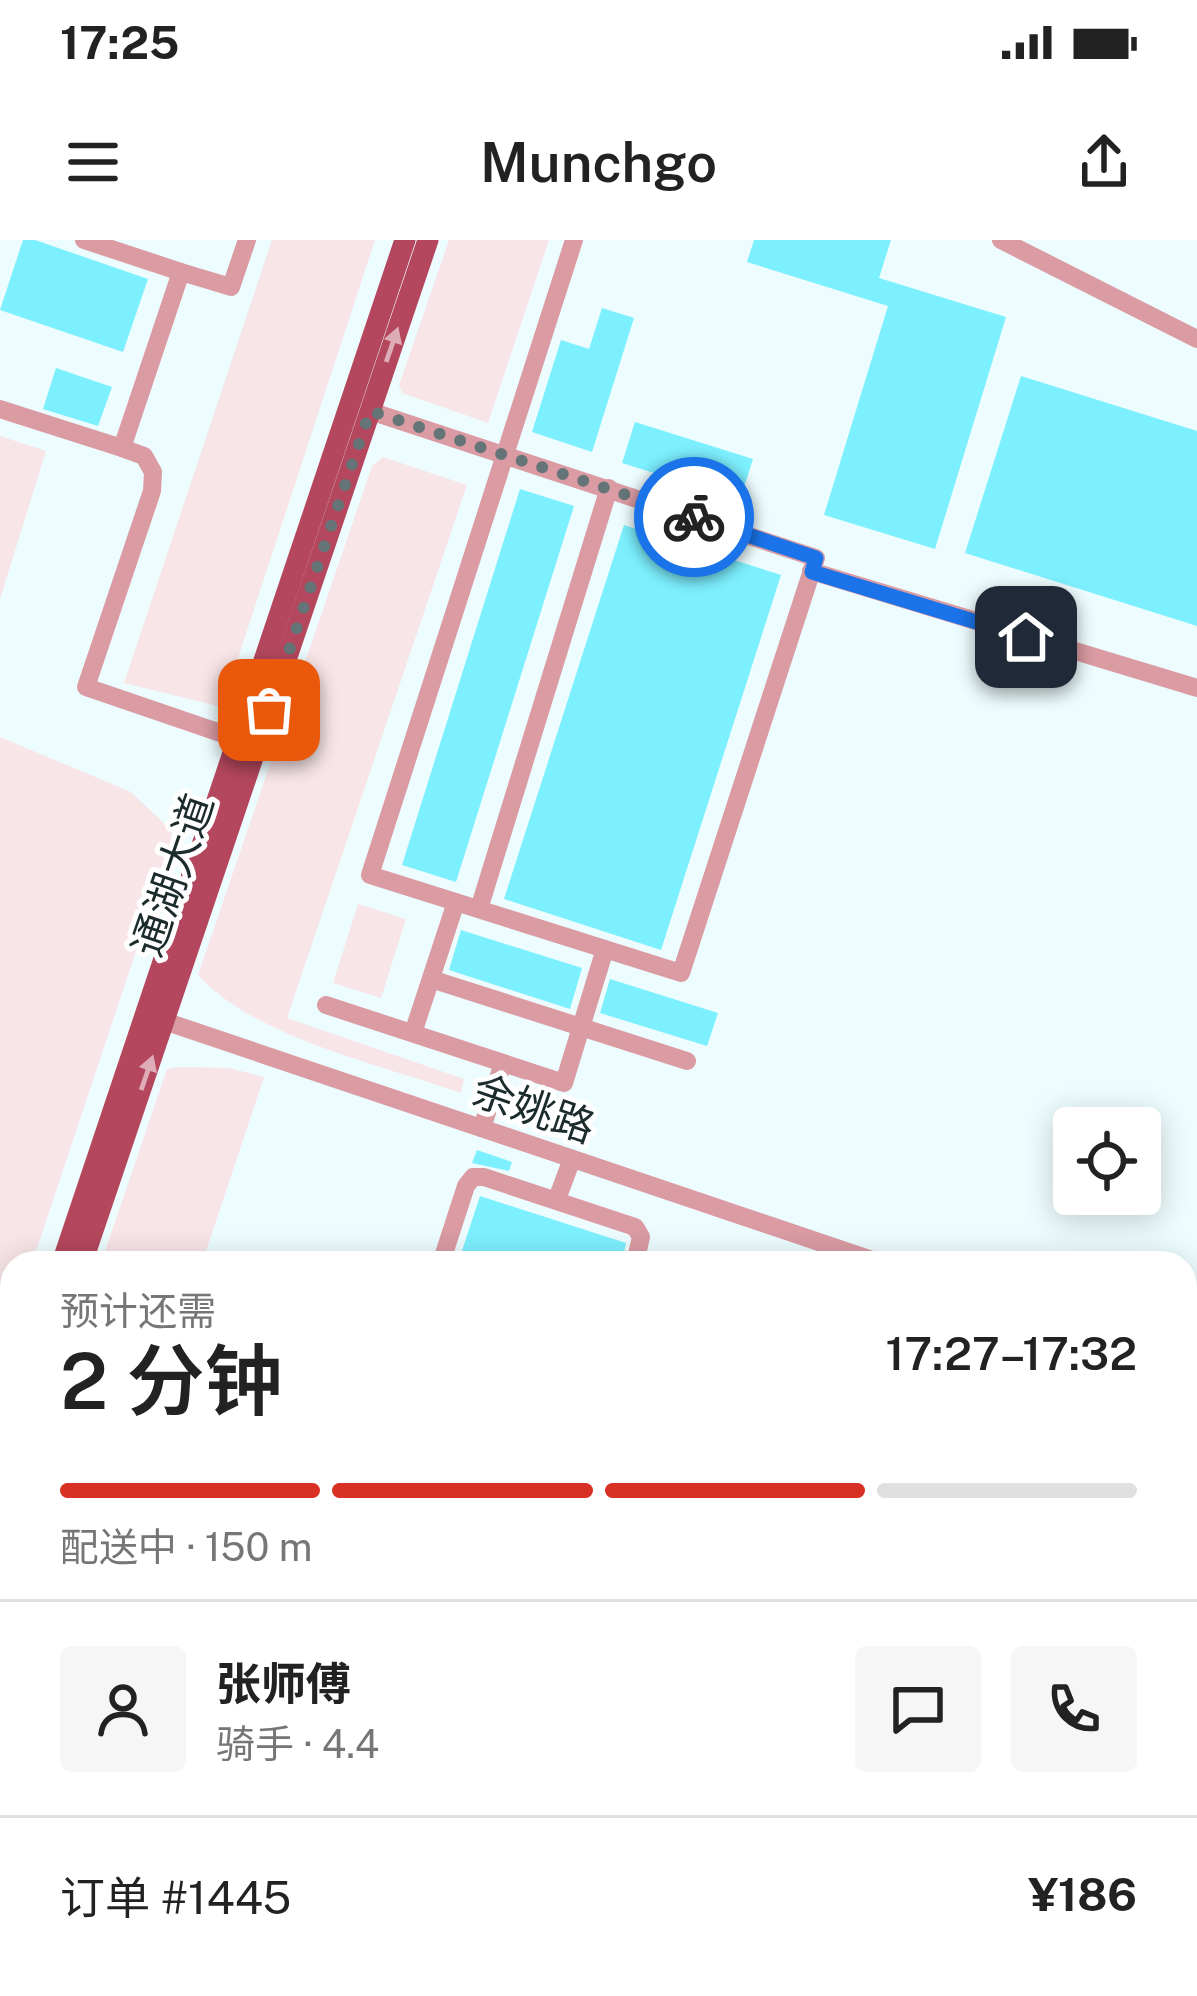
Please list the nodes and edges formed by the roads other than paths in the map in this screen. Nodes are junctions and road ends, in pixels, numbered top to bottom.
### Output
1 (84, 240) edge
2 (247, 240) edge
3 (405, 240) edge
4 (428, 240) edge
5 (574, 240) edge
6 (1001, 240) edge
7 (181, 272) junction
8 (1197, 339) edge
9 (0, 410) edge
10 (370, 411) junction
11 (122, 448) junction
12 (505, 455) junction
13 (608, 488) junction
14 (812, 572) junction
15 (1197, 688) edge
16 (238, 739) junction
17 (456, 902) junction
18 (479, 909) junction
19 (605, 949) junction
20 (431, 979) junction
21 (326, 1005) dead end
22 (164, 1021) junction
23 (581, 1027) junction
24 (413, 1033) junction
25 (687, 1061) dead end
26 (502, 1063) junction
27 (482, 1128) junction
28 (572, 1159) junction
29 (557, 1199) junction
30 (816, 1241) junction
31 (66, 1251) edge
32 (86, 1251) edge
33 (445, 1251) edge
34 (637, 1251) edge
35 (813, 1251) edge
36 (846, 1251) edge

1 - 7 street
2 - 7 street
3 - 16 main road, 通湖大道
10 -> 4 main road, 通湖大道
5 - 12 street
6 - 8 street
7 - 11 street
9 - 11 street
10 - 12 street
10 - 22 main road, 通湖大道
11 - 16 street
12 - 13 street
12 - 17 street
13 - 14 street
13 - 18 street
14 - 15 street
14 - 19 street
16 - 31 main road, 通湖大道
17 - 18 street
17 - 20 street
18 - 19 street
19 - 23 street
20 - 23 street
20 - 24 street
21 - 24 street
22 - 27 street, 余姚路
32 -> 22 main road, 通湖大道
23 - 25 street
23 - 26 street
24 - 26 street
26 - 27 street
27 - 28 street, 余姚路
28 - 29 street
28 - 30 street, 余姚路
29 - 33 street
29 - 34 street
30 - 35 street
30 - 36 street, 余姚路

